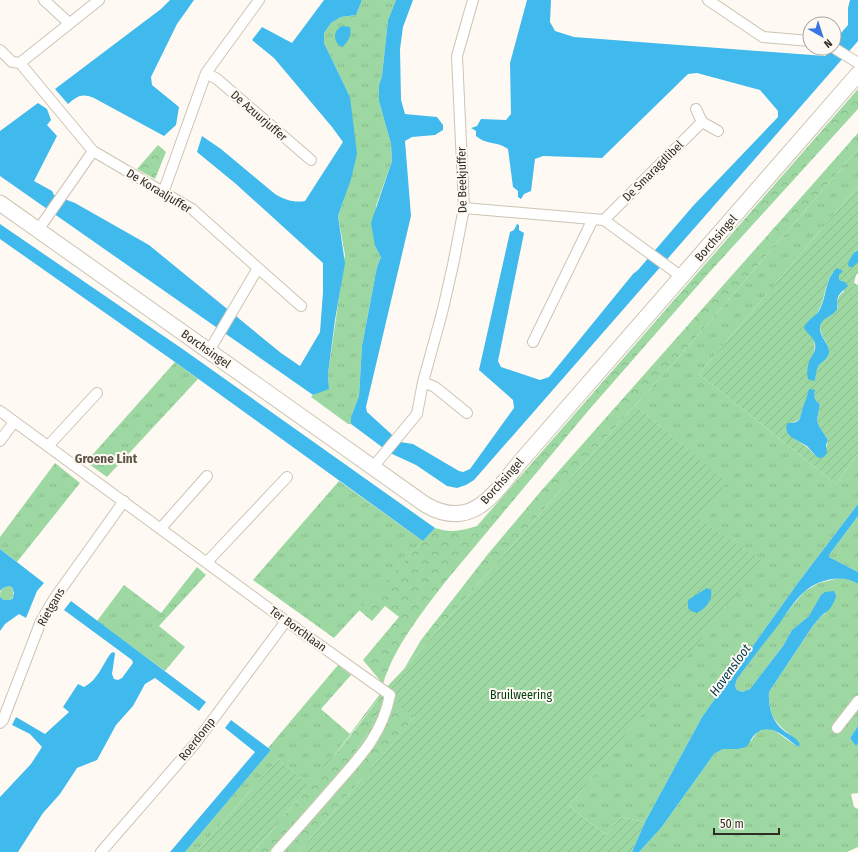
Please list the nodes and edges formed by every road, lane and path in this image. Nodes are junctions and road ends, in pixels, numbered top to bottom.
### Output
1 (44, 0) edge
2 (99, 0) edge
3 (259, 0) edge
4 (473, 0) edge
5 (708, 0) edge
6 (69, 23) junction
7 (802, 40) edge
8 (0, 50) edge
9 (842, 53) edge
10 (854, 61) edge
11 (20, 63) junction
12 (206, 73) junction
13 (858, 74) edge
14 (696, 108) dead end
15 (702, 122) junction
16 (718, 131) dead end
17 (93, 151) junction
18 (311, 160) dead end
19 (162, 193) junction
20 (0, 204) edge
21 (464, 208) junction
22 (593, 219) junction
23 (604, 220) junction
24 (38, 230) junction
25 (258, 268) junction
26 (682, 277) junction
27 (301, 306) dead end
28 (533, 342) dead end
29 (209, 351) junction
30 (424, 382) junction
31 (97, 393) dead end
32 (0, 411) edge
33 (467, 413) dead end
34 (14, 422) junction
35 (0, 441) edge
36 (48, 446) junction
37 (373, 467) junction
38 (207, 476) dead end
39 (287, 477) dead end
40 (124, 502) junction
41 (161, 528) junction
42 (208, 562) junction
43 (286, 621) junction
44 (858, 701) edge
45 (0, 723) edge
46 (837, 728) dead end
47 (101, 852) edge
48 (276, 852) edge

1 - 6 street
2 - 6 street
3 - 12 street
4 - 21 street, De Beekjuffer
5 - 7 street
6 - 11 street
8 - 11 street
9 - 10 street
11 - 17 street, De Koraaljuffer
12 - 18 street, De Azuurjuffer
12 - 19 street
13 - 26 main road, Borchsingel
14 - 15 street
15 - 16 street
15 - 23 street, De Smaragdlibel
17 - 19 street, De Koraaljuffer
17 - 24 street
19 - 25 street, De Koraaljuffer
20 - 24 main road, Borchsingel
21 - 22 street
21 - 30 street, De Beekjuffer
22 - 23 street
22 - 28 street
23 - 26 street
24 - 29 main road, Borchsingel
25 - 27 street, De Koraaljuffer
25 - 29 street
26 - 37 main road, Borchsingel
29 - 37 main road, Borchsingel
30 - 33 street
30 - 37 street, De Beekjuffer
31 - 36 street
32 - 34 street, Ter Borchlaan
34 - 35 street
34 - 36 street, Ter Borchlaan
36 - 40 street, Ter Borchlaan
38 - 41 street
39 - 42 street
40 - 41 street, Ter Borchlaan
40 - 45 street, Rietgans
41 - 42 street, Ter Borchlaan
42 - 43 street, Ter Borchlaan
43 - 47 street, Roerdomp
43 - 48 street, Ter Borchlaan
44 - 46 street

